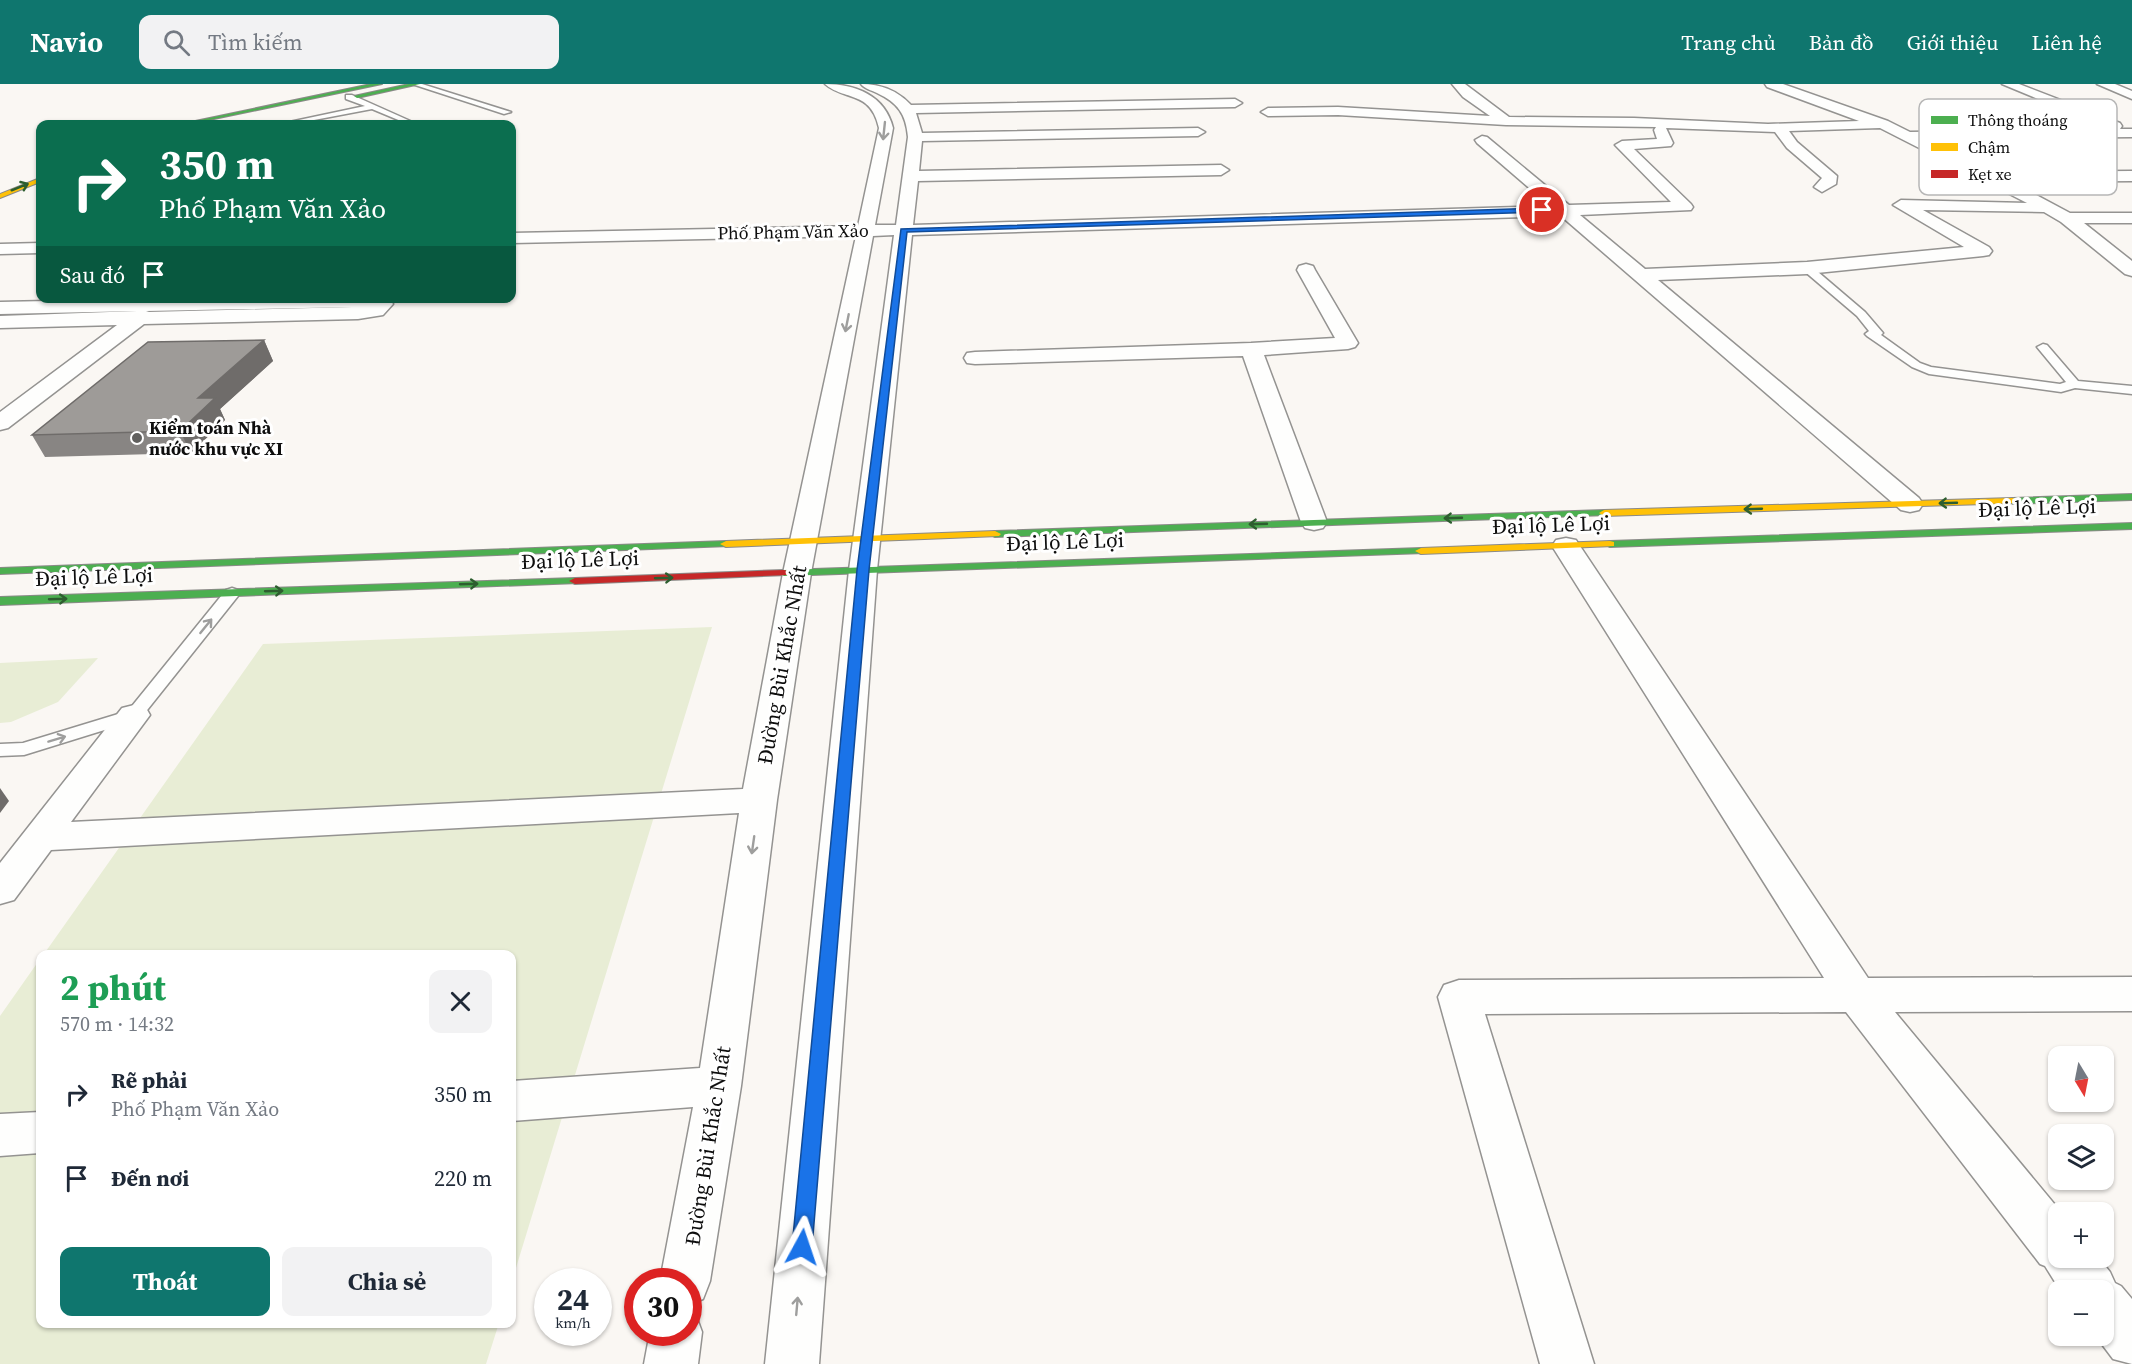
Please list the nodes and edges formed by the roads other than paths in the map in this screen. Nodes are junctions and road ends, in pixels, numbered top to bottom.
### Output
1 (379, 84) edge
2 (416, 84) edge
3 (831, 84) edge
4 (867, 84) edge
5 (1458, 84) edge
6 (1772, 84) edge
7 (1809, 84) edge
8 (2008, 84) edge
9 (2103, 84) edge
10 (981, 94) dead end
11 (2132, 95) edge
12 (349, 97) junction
13 (2046, 99) edge
14 (1260, 100) dead end
15 (1235, 103) dead end
16 (373, 107) junction
17 (953, 108) junction
18 (507, 112) dead end
19 (1256, 114) junction
20 (203, 120) edge
21 (242, 120) edge
22 (305, 120) edge
23 (404, 120) edge
24 (1506, 121) junction
25 (1200, 122) junction
26 (912, 123) junction
27 (1659, 123) junction
28 (1883, 124) junction
29 (2117, 127) edge
30 (1779, 128) junction
31 (2117, 133) edge
32 (2132, 133) edge
33 (1909, 135) junction
34 (1919, 135) edge
35 (1482, 140) dead end
36 (1919, 140) edge
37 (36, 168) edge
38 (911, 176) junction
39 (2117, 176) edge
40 (2132, 176) edge
41 (0, 181) edge
42 (36, 182) edge
43 (1822, 187) dead end
44 (2025, 195) edge
45 (0, 196) edge
46 (2048, 208) junction
47 (1565, 210) junction
48 (2067, 218) junction
49 (2132, 218) edge
50 (903, 230) junction
51 (866, 231) junction
52 (516, 238) edge
53 (36, 248) edge
54 (0, 249) edge
55 (1806, 268) junction
56 (1306, 270) dead end
57 (2132, 270) edge
58 (1641, 275) junction
59 (133, 303) edge
60 (159, 303) edge
61 (379, 303) edge
62 (0, 308) edge
63 (137, 319) junction
64 (0, 322) edge
65 (2043, 346) dead end
66 (1251, 350) junction
67 (975, 358) dead end
68 (2074, 384) junction
69 (2132, 390) edge
70 (37, 395) junction
71 (0, 396) edge
72 (0, 423) edge
73 (2132, 497) edge
74 (1910, 504) junction
75 (1314, 522) junction
76 (2132, 526) edge
77 (804, 542) junction
78 (1566, 546) junction
79 (865, 555) junction
80 (0, 571) edge
81 (797, 573) junction
82 (232, 593) junction
83 (0, 601) edge
84 (134, 715) junction
85 (0, 750) edge
86 (759, 800) junction
87 (41, 837) junction
88 (0, 890) edge
89 (1856, 994) junction
90 (2132, 994) edge
91 (719, 1086) junction
92 (516, 1101) edge
93 (36, 1132) edge
94 (0, 1135) edge
95 (2048, 1234) edge
96 (687, 1268) edge
97 (2075, 1268) edge
98 (2084, 1280) edge
99 (2114, 1318) edge
100 (2132, 1340) edge
101 (674, 1346) edge
102 (671, 1364) edge
103 (792, 1364) edge
104 (1567, 1364) edge

1 - 20 main road
2 - 12 main road
2 - 18 lane
3 -> 51 street, Đường Bùi Khắc Nhất
4 - 26 street
5 - 24 street
6 - 7 street
6 - 28 street
8 - 13 street
9 - 11 street
10 - 17 street
12 - 16 lane
12 - 21 main road
14 - 19 street
15 - 25 street
16 - 22 lane
16 - 23 lane
17 - 25 street
17 - 26 street
19 - 24 street
19 - 25 street
24 - 27 street
25 - 26 street
25 - 38 street
26 - 38 street
27 - 30 street
27 - 47 street, Phố Phạm Văn Xảo
28 - 30 street
28 - 33 street
29 - 32 street
30 - 43 street
31 - 32 street
33 - 34 street
33 - 36 street
35 - 47 street
37 - 41 main road
38 - 50 street
39 - 40 street
45 -> 42 main road
44 - 46 street
46 - 48 street
46 - 55 street
47 - 50 street, Phố Phạm Văn Xảo
47 - 58 street
48 - 49 street
48 - 57 street
50 - 51 street, Phố Phạm Văn Xảo
50 - 79 street
51 - 52 street, Phố Phạm Văn Xảo
51 -> 77 street, Đường Bùi Khắc Nhất
53 - 54 street
55 - 58 street
55 - 68 lane
56 - 66 street
58 - 74 street
59 - 62 street
60 - 63 street
61 - 63 street
63 - 64 street
63 - 70 street
65 - 68 lane
66 - 67 street
66 - 75 street
68 - 69 lane
70 - 71 street
70 - 72 street
73 -> 74 main road, Đại lộ Lê Lợi
74 -> 75 main road, Đại lộ Lê Lợi
75 -> 79 main road, Đại lộ Lê Lợi
76 - 78 main road, Đại lộ Lê Lợi
77 - 79 main road, Đại lộ Lê Lợi
77 - 80 main road, Đại lộ Lê Lợi
77 - 81 street, Đường Bùi Khắc Nhất
78 - 79 main road, Đại lộ Lê Lợi
78 - 89 street
79 - 81 main road, Đại lộ Lê Lợi
103 -> 79 street
82 -> 81 main road, Đại lộ Lê Lợi
81 - 86 street, Đường Bùi Khắc Nhất
83 -> 82 main road, Đại lộ Lê Lợi
84 -> 82 lane
85 -> 84 lane
84 - 87 street
86 - 87 street
86 -> 91 street, Đường Bùi Khắc Nhất
87 - 88 street
89 - 90 street
89 - 95 street
89 - 104 street
91 - 92 street
91 - 96 street, Đường Bùi Khắc Nhất
93 - 94 street
97 - 98 street
99 - 100 street
101 - 102 street

